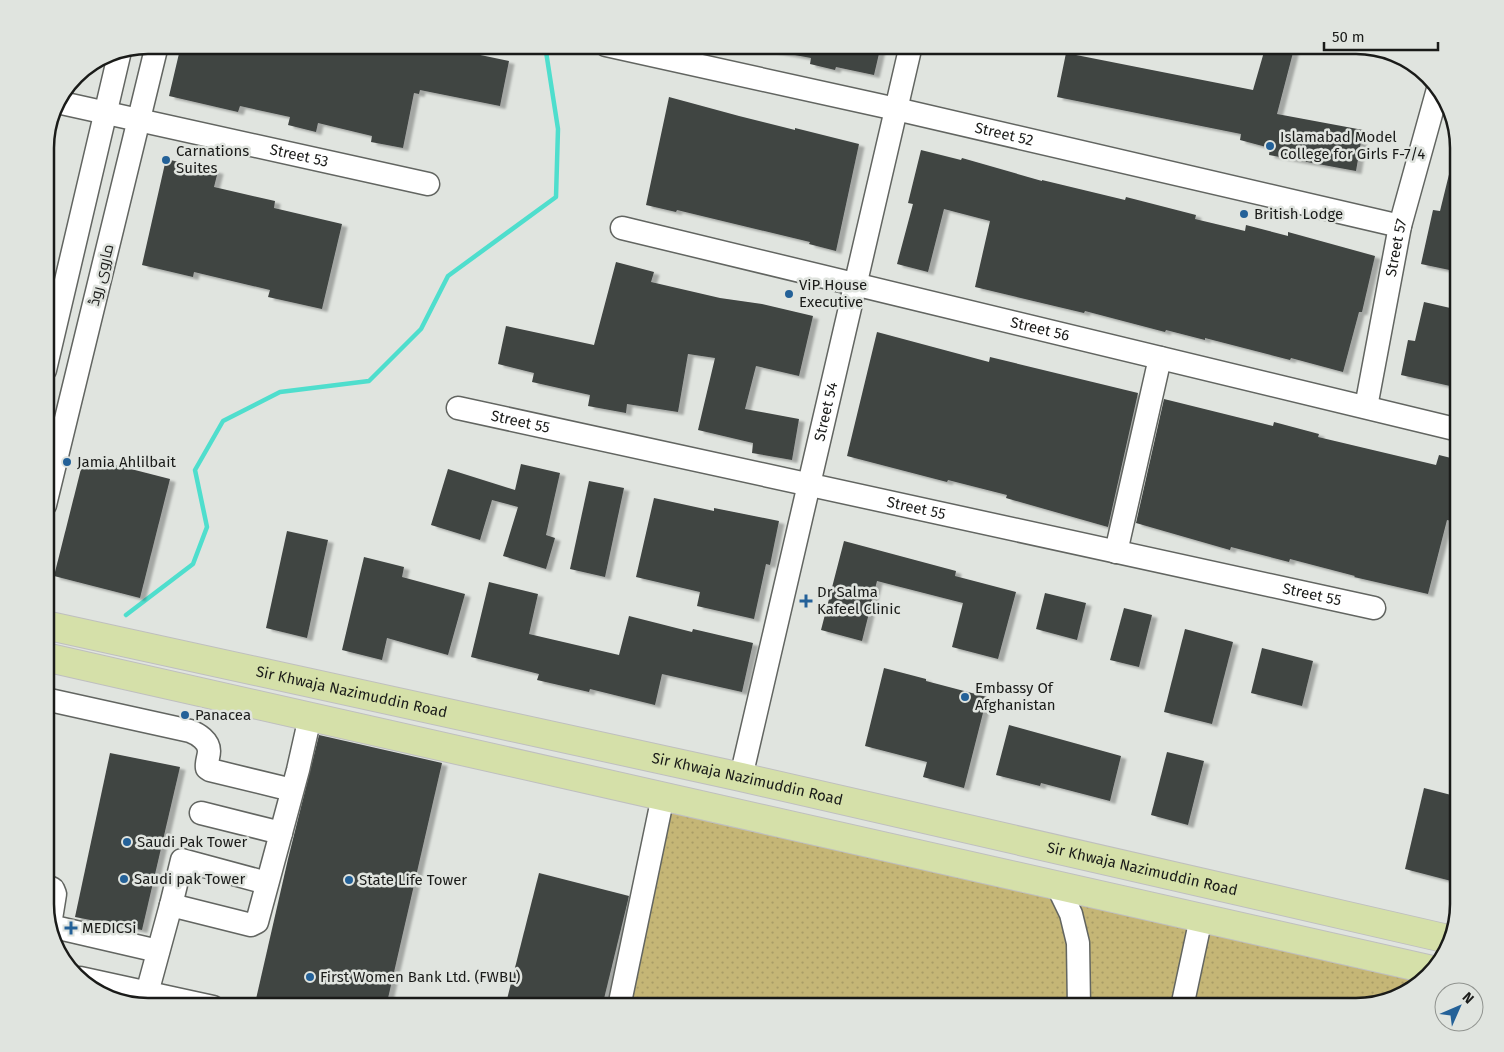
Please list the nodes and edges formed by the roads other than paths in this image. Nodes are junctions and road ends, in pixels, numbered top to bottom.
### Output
1 (155, 54) edge
2 (647, 54) edge
3 (909, 54) edge
4 (118, 59) edge
5 (1436, 98) edge
6 (65, 104) edge
7 (896, 109) junction
8 (105, 113) junction
9 (139, 119) junction
10 (428, 184) dead end
11 (1400, 226) junction
12 (622, 228) dead end
13 (855, 284) junction
14 (54, 304) edge
15 (54, 316) edge
16 (90, 323) junction
17 (1160, 358) junction
18 (1366, 407) junction
19 (458, 408) dead end
20 (1450, 428) edge
21 (54, 469) edge
22 (809, 485) junction
23 (1116, 552) junction
24 (1374, 608) dead end
25 (54, 627) edge
26 (54, 660) edge
27 (54, 701) edge
28 (310, 717) junction
29 (741, 778) junction
30 (292, 790) junction
31 (663, 796) junction
32 (201, 813) dead end
33 (281, 833) junction
34 (984, 833) junction
35 (979, 868) junction
36 (267, 883) junction
37 (1057, 885) junction
38 (171, 905) junction
39 (1201, 918) junction
40 (57, 928) edge
41 (1444, 938) edge
42 (158, 952) junction
43 (1425, 968) edge
44 (95, 981) edge
45 (147, 993) junction
46 (171, 998) edge
47 (621, 998) edge
48 (1079, 998) edge
49 (1184, 998) edge

1 - 9 street, ماروی روڈ
2 - 7 street, Street 52
3 - 7 street, Street 54
4 - 8 street
5 - 11 street, Street 57
6 - 8 street, Street 53
7 - 11 street, Street 52
7 - 13 street, Street 54
8 - 9 street, Street 53
8 - 14 street
9 - 10 street, Street 53
9 - 16 street, ماروی روڈ
11 - 18 street, Street 57
12 - 13 street, Street 56
13 - 17 street, Street 56
13 - 22 street, Street 54
15 - 16 street
16 - 21 street, ماروی روڈ
17 - 18 street, Street 56
17 - 23 street
18 - 20 street, Street 56
19 - 22 street, Street 55
22 - 23 street, Street 55
22 - 29 street, Street 54
23 - 24 street, Street 55
25 - 29 main road, Sir Khwaja Nazimuddin Road
26 - 28 main road
27 - 30 street
28 - 30 street
28 - 31 main road
29 - 34 main road, Sir Khwaja Nazimuddin Road
30 - 33 street
31 - 35 main road
31 - 47 street
32 - 33 street
33 - 36 street
34 - 35 main road
34 - 41 main road, Sir Khwaja Nazimuddin Road
35 - 37 main road
36 - 38 street
36 - 38 street
37 - 39 main road
37 - 48 street
38 - 42 street
39 - 43 main road
39 - 49 street
40 - 42 street
42 - 45 street
44 - 45 street
45 - 46 street

